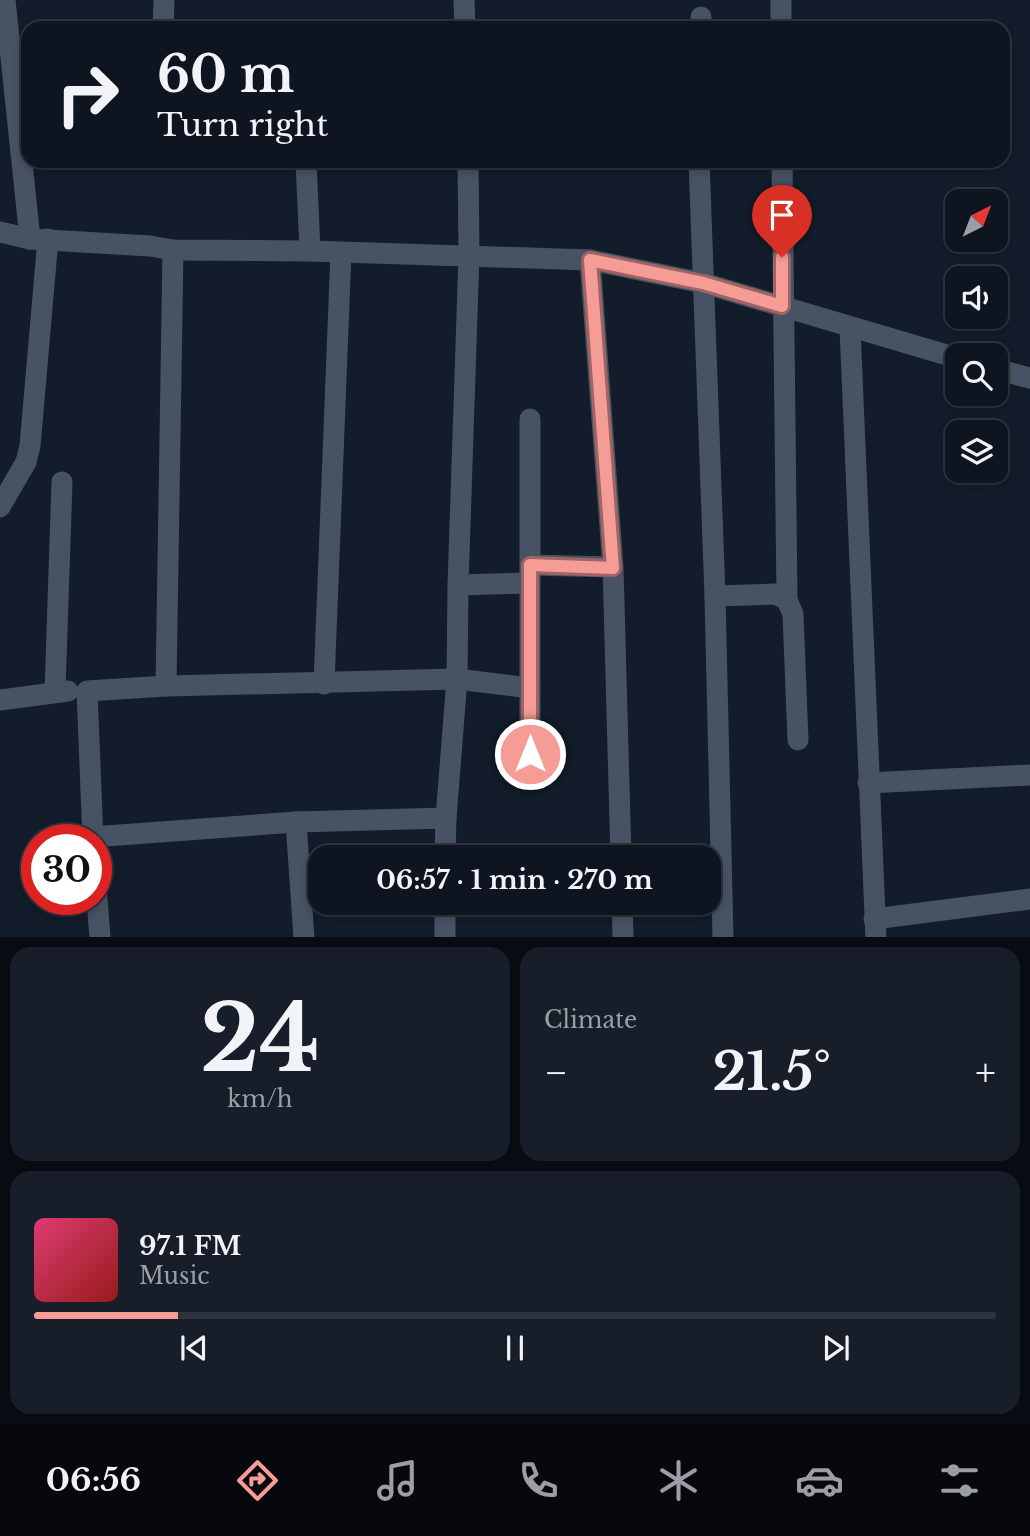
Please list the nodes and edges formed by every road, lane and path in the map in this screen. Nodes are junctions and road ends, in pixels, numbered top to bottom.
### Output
1 (5, 0) edge
2 (164, 0) edge
3 (464, 0) edge
4 (781, 0) edge
5 (163, 21) edge
6 (465, 21) edge
7 (781, 21) edge
8 (21, 112) edge
9 (29, 168) edge
10 (306, 168) edge
11 (468, 168) edge
12 (699, 168) edge
13 (782, 168) edge
14 (0, 232) edge
15 (39, 239) junction
16 (173, 250) junction
17 (310, 251) junction
18 (341, 252) junction
19 (469, 255) junction
20 (590, 260) junction
21 (703, 283) junction
22 (782, 306) junction
23 (850, 328) junction
24 (945, 355) edge
25 (1008, 372) edge
26 (1030, 378) edge
27 (530, 419) dead end
28 (62, 482) dead end
29 (0, 507) edge
30 (613, 568) junction
31 (530, 574) junction
32 (458, 585) junction
33 (715, 596) junction
34 (787, 600) junction
35 (457, 679) junction
36 (324, 684) junction
37 (166, 686) junction
38 (530, 688) junction
39 (55, 691) junction
40 (88, 691) junction
41 (0, 700) edge
42 (798, 740) dead end
43 (530, 754) dead end
44 (1030, 775) edge
45 (868, 783) junction
46 (446, 818) junction
47 (296, 822) junction
48 (93, 824) edge
49 (112, 837) edge
50 (445, 845) edge
51 (621, 845) edge
52 (1030, 899) edge
53 (98, 915) edge
54 (445, 915) edge
55 (622, 915) edge
56 (875, 928) edge
57 (623, 935) dead end
58 (100, 937) edge
59 (304, 937) edge
60 (445, 937) edge
61 (723, 937) edge

1 - 8 street
2 - 5 street
3 - 6 street
4 - 7 street
9 - 15 street
10 - 17 street
11 - 19 street
12 - 21 street
13 - 22 street
14 - 15 street
15 - 16 street
15 - 29 street
16 - 17 street
16 - 37 street
17 - 18 street
18 - 19 street
18 - 36 street
19 - 20 street
19 - 32 street
20 - 21 street
20 - 30 street
21 - 22 street
21 - 33 street
22 - 23 street
22 - 34 street
23 - 24 street
23 - 45 street
25 - 26 street
27 - 31 street
28 - 39 street
30 - 31 street
30 - 51 street
31 - 32 street
31 - 38 street
32 - 35 street
33 - 34 street
33 - 61 street
34 - 42 street
35 - 36 street
35 - 38 street
35 - 46 street
36 - 37 street
37 - 40 street
38 - 43 street
39 - 40 street
39 - 41 street
40 - 48 street
44 - 45 street
45 - 56 street
46 - 47 street
46 - 50 street
47 - 49 street
47 - 59 street
52 - 56 street
53 - 58 street
54 - 60 street
55 - 57 street

